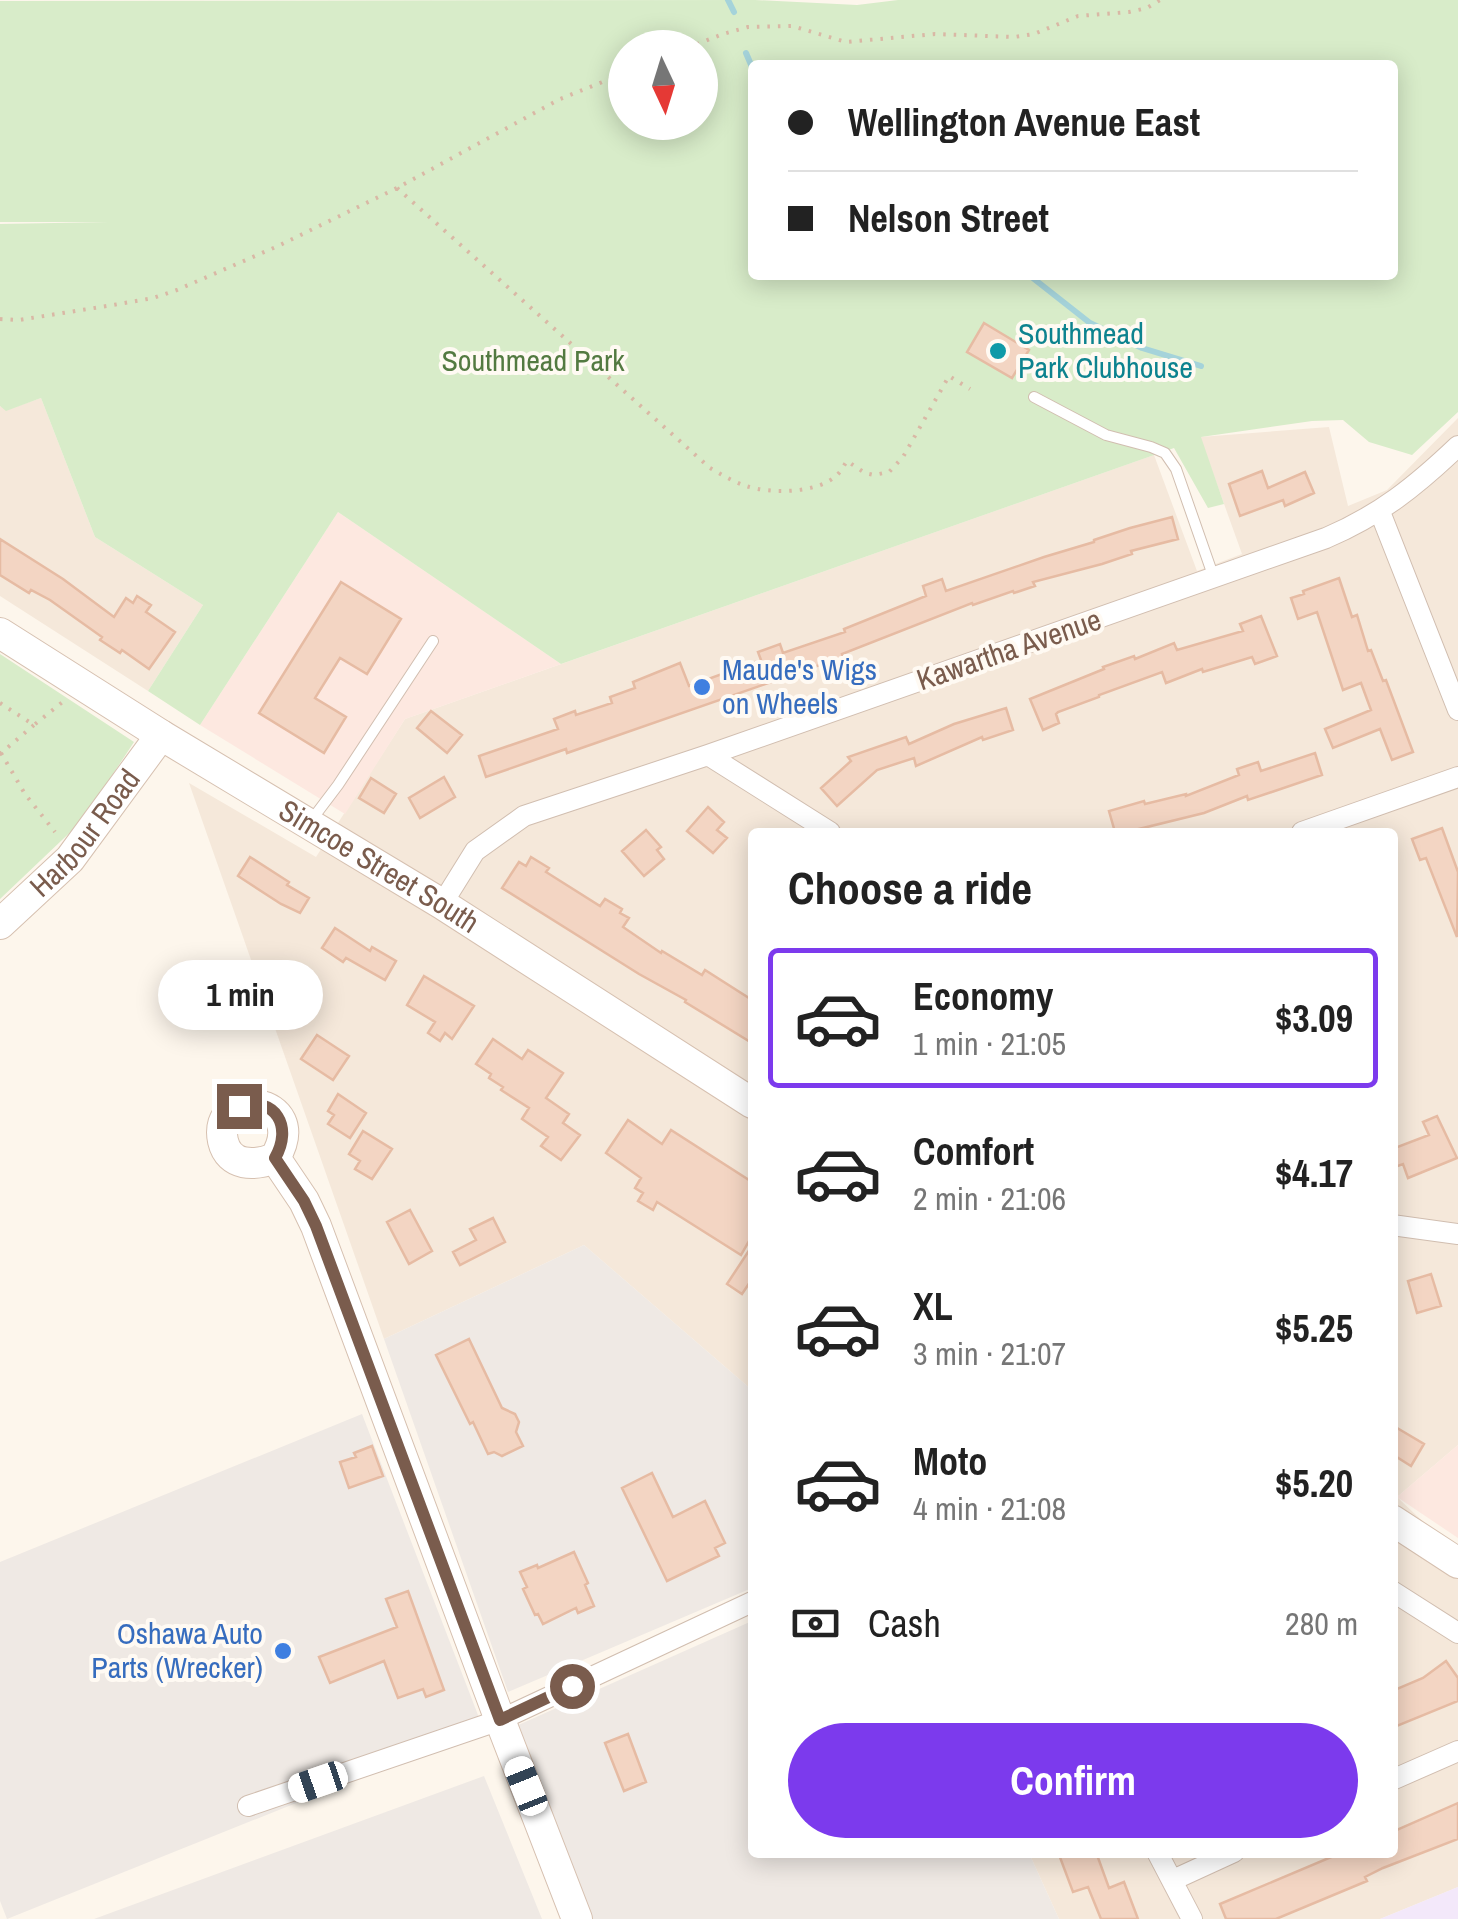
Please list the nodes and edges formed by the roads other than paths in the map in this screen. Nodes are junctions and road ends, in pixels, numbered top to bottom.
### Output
1 (1034, 397) dead end
2 (1458, 446) edge
3 (1380, 512) junction
4 (1214, 578) junction
5 (0, 633) edge
6 (433, 641) dead end
7 (1458, 710) edge
8 (161, 736) junction
9 (708, 754) junction
10 (1458, 777) edge
11 (308, 824) junction
12 (824, 828) edge
13 (1313, 828) edge
14 (442, 904) junction
15 (0, 924) edge
16 (748, 1100) edge
17 (275, 1158) dead end
18 (1398, 1226) edge
19 (1458, 1234) edge
20 (1398, 1524) edge
21 (1458, 1563) edge
22 (1398, 1595) edge
23 (748, 1604) edge
24 (1458, 1633) edge
25 (500, 1720) junction
26 (1458, 1751) edge
27 (1398, 1777) edge
28 (248, 1806) dead end
29 (1160, 1858) edge
30 (1221, 1858) edge
31 (1173, 1880) junction
32 (577, 1919) edge
33 (1192, 1919) edge

1 - 4 lane
2 - 3 street, Kawartha Avenue
3 - 4 street, Kawartha Avenue
3 - 7 street
4 - 9 street, Kawartha Avenue
5 - 8 street, Simcoe Street South
6 - 11 lane
8 - 11 street, Simcoe Street South
8 - 15 street, Harbour Road
9 - 12 street
9 - 14 street, Kawartha Avenue
10 - 13 street
11 - 14 street, Simcoe Street South
14 - 16 street, Simcoe Street South
17 - 25 street
18 - 19 street
20 - 21 street
22 - 24 street
23 - 25 street
25 - 28 street
25 - 32 street
26 - 27 street
29 - 31 street
30 - 31 street
31 - 33 street

